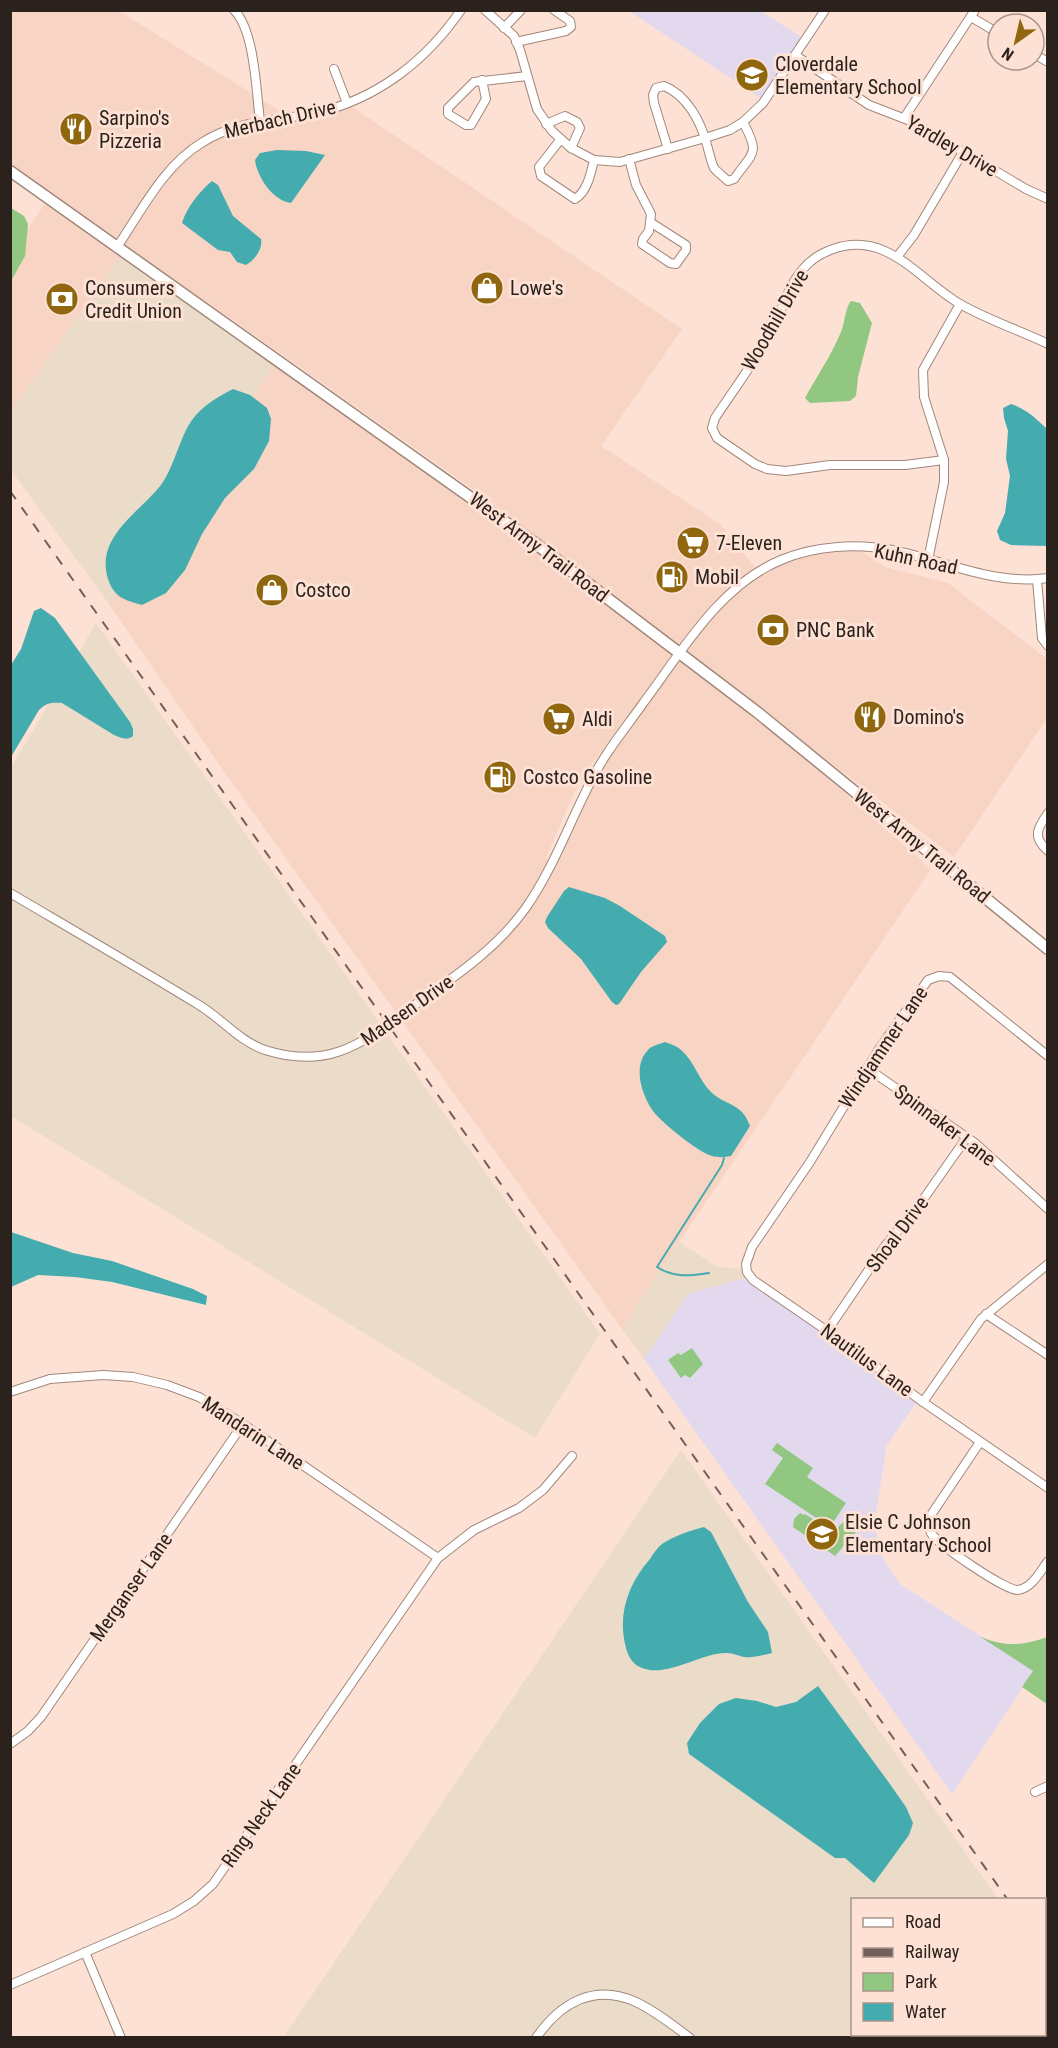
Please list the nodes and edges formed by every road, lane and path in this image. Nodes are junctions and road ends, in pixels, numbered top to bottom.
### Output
1 (234, 10) edge
2 (461, 10) edge
3 (485, 10) edge
4 (521, 10) edge
5 (554, 10) edge
6 (825, 10) edge
7 (973, 14) edge
8 (986, 24) edge
9 (504, 28) junction
10 (516, 42) junction
11 (795, 55) junction
12 (334, 69) dead end
13 (527, 76) junction
14 (482, 80) junction
15 (347, 104) junction
16 (904, 118) junction
17 (260, 120) junction
18 (743, 122) junction
19 (546, 124) junction
20 (705, 138) junction
21 (560, 140) junction
22 (571, 148) junction
23 (668, 148) junction
24 (963, 152) junction
25 (629, 159) junction
26 (594, 160) junction
27 (10, 171) edge
28 (1047, 199) edge
29 (650, 222) junction
30 (117, 247) junction
31 (897, 257) junction
32 (960, 304) junction
33 (1047, 344) edge
34 (944, 460) junction
35 (928, 560) junction
36 (1047, 578) edge
37 (1036, 580) junction
38 (1047, 646) edge
39 (680, 654) junction
40 (1047, 813) edge
41 (1047, 851) edge
42 (10, 893) edge
43 (1047, 949) edge
44 (1047, 1056) edge
45 (867, 1068) junction
46 (967, 1137) junction
47 (778, 1209) joint
48 (1047, 1209) edge
49 (1047, 1264) edge
50 (986, 1314) junction
51 (827, 1331) junction
52 (1047, 1355) edge
53 (10, 1392) edge
54 (923, 1402) junction
55 (243, 1424) junction
56 (980, 1442) junction
57 (572, 1456) dead end
58 (1047, 1488) edge
59 (438, 1558) junction
60 (1047, 1561) edge
61 (10, 1744) edge
62 (1047, 1786) edge
63 (1035, 1792) dead end
64 (85, 1952) junction
65 (10, 1985) edge
66 (121, 2037) edge
67 (536, 2037) edge
68 (690, 2037) edge

1 - 17 street
2 - 15 street, Merbach Drive
3 - 9 street
4 - 9 street
5 - 10 street
6 - 11 street
7 - 8 street
7 - 16 street
9 - 10 street
10 - 13 street
11 - 16 street, Yardley Drive
11 - 18 street
12 - 15 street
13 - 14 street
13 - 19 street
14 - 14 street
15 - 17 street, Merbach Drive
16 - 24 street, Yardley Drive
17 - 30 street, Merbach Drive
18 - 20 street
18 - 20 street
19 - 21 street
19 - 22 street
20 - 23 street
20 - 23 street
21 - 22 street
21 - 26 street
22 - 26 street
23 - 25 street
24 - 28 street, Yardley Drive
24 - 31 street
25 - 26 street
25 - 29 street
27 - 30 main road, West Army Trail Road
29 - 29 street
30 - 39 main road, West Army Trail Road
31 - 32 street, Woodhill Drive
31 - 34 street, Woodhill Drive
32 - 33 street, Woodhill Drive
32 - 34 street
34 - 35 street
35 - 37 street, Kuhn Road
35 - 39 street, Kuhn Road
36 - 37 street, Kuhn Road
37 - 38 street
39 - 42 street, Madsen Drive
39 - 43 main road, West Army Trail Road
40 - 41 street
44 - 45 street, Windjammer Lane
45 - 46 street, Spinnaker Lane
45 - 47 street, Windjammer Lane
46 - 48 street, Spinnaker Lane
46 - 51 street, Shoal Drive
47 - 51 street, Nautilus Lane
49 - 50 street
50 - 52 street
50 - 54 street
51 - 54 street, Nautilus Lane
53 - 55 street, Mandarin Lane
54 - 56 street, Nautilus Lane
55 - 59 street, Mandarin Lane
55 - 61 street, Merganser Lane
56 - 58 street, Nautilus Lane
56 - 60 street
57 - 59 street, Ring Neck Lane
59 - 64 street, Ring Neck Lane
62 - 63 street
64 - 65 street, Ring Neck Lane
64 - 66 street
67 - 68 street

